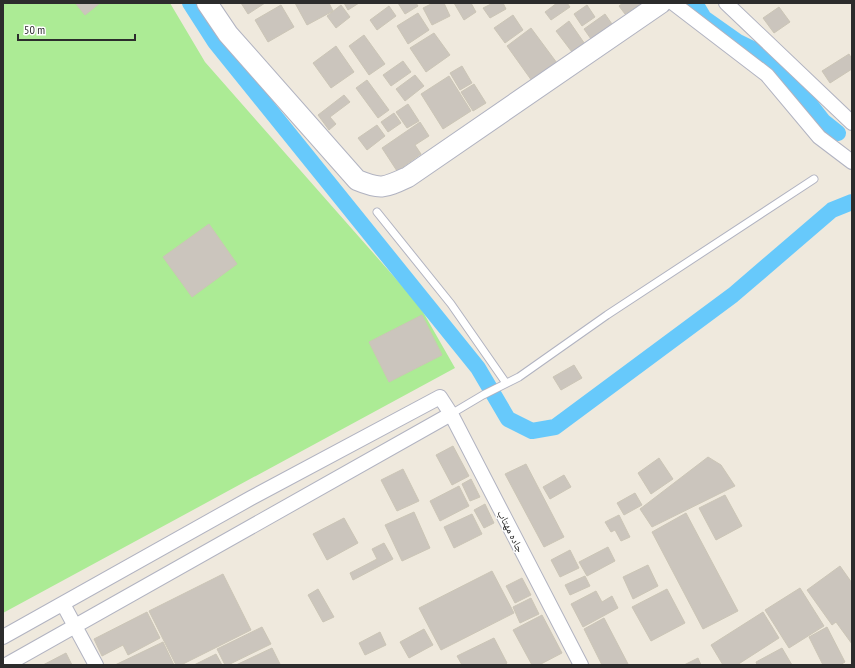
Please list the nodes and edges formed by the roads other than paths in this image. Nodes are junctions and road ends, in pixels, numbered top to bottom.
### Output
1 (208, 3) edge
2 (661, 3) edge
3 (672, 3) edge
4 (726, 3) edge
5 (852, 123) edge
6 (850, 157) edge
7 (814, 179) dead end
8 (377, 212) dead end
9 (506, 383) junction
10 (451, 414) junction
11 (63, 604) junction
12 (75, 625) junction
13 (3, 637) edge
14 (6, 665) edge
15 (96, 665) edge
16 (581, 665) edge

1 - 2 main road
3 - 6 street
4 - 5 street
7 - 9 lane
8 - 9 lane
9 - 10 lane
10 - 11 street, جاده مهتاب
10 - 12 street
10 - 16 street, جاده مهتاب
11 - 12 street
11 - 13 street
12 - 14 street
12 - 15 street

